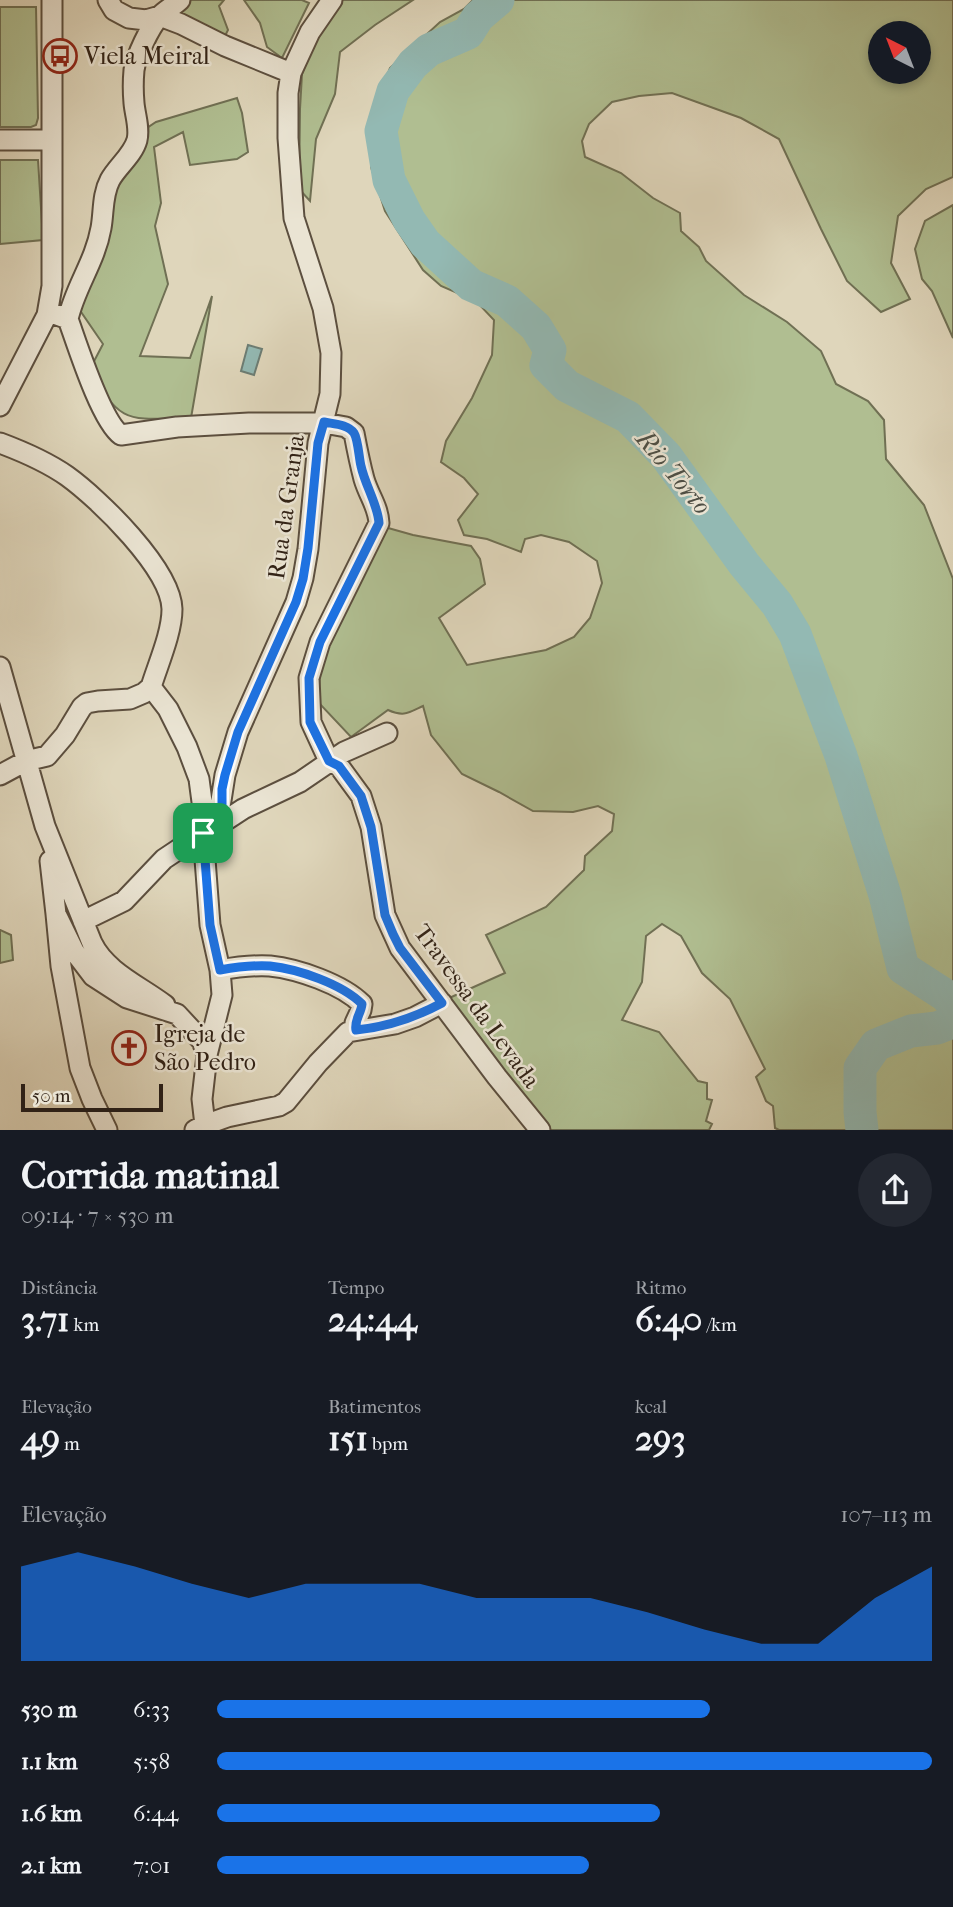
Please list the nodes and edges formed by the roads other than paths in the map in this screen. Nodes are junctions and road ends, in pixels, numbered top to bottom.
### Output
1 (52, 0) edge
2 (108, 0) edge
3 (180, 0) edge
4 (332, 0) edge
5 (160, 16) junction
6 (291, 73) junction
7 (0, 140) edge
8 (51, 141) junction
9 (49, 312) junction
10 (68, 319) junction
11 (0, 406) edge
12 (324, 422) junction
13 (0, 443) edge
14 (0, 667) edge
15 (150, 687) junction
16 (387, 733) dead end
17 (26, 761) junction
18 (329, 761) junction
19 (0, 775) edge
20 (45, 826) junction
21 (210, 829) junction
22 (56, 914) junction
23 (83, 921) junction
24 (220, 970) junction
25 (442, 1003) junction
26 (177, 1014) junction
27 (356, 1030) junction
28 (207, 1055) junction
29 (202, 1128) edge
30 (107, 1130) edge
31 (540, 1130) edge

1 - 8 street
2 - 5 street
3 - 5 street
4 - 6 street, Rua da Granja
5 - 6 street
5 - 10 street
6 - 12 street, Rua da Granja
7 - 8 street
8 - 9 street
9 - 10 street
9 - 11 street
10 - 12 street
12 - 18 street, Travessa da Levada
12 - 21 street, Rua da Granja
13 - 15 street
14 - 17 street
15 - 17 street
15 - 21 street
16 - 18 street
17 - 19 street
17 - 20 street
18 - 21 street
18 - 25 street, Travessa da Levada
20 - 22 street
20 - 23 street
21 - 23 street
21 - 24 street, Rua da Granja
22 - 26 street
22 - 30 street
23 - 26 street
24 - 27 street
24 - 28 street, Rua da Granja
25 - 27 street
25 - 31 street, Travessa da Levada
26 - 28 street
27 - 29 street
28 - 29 street, Rua da Granja

